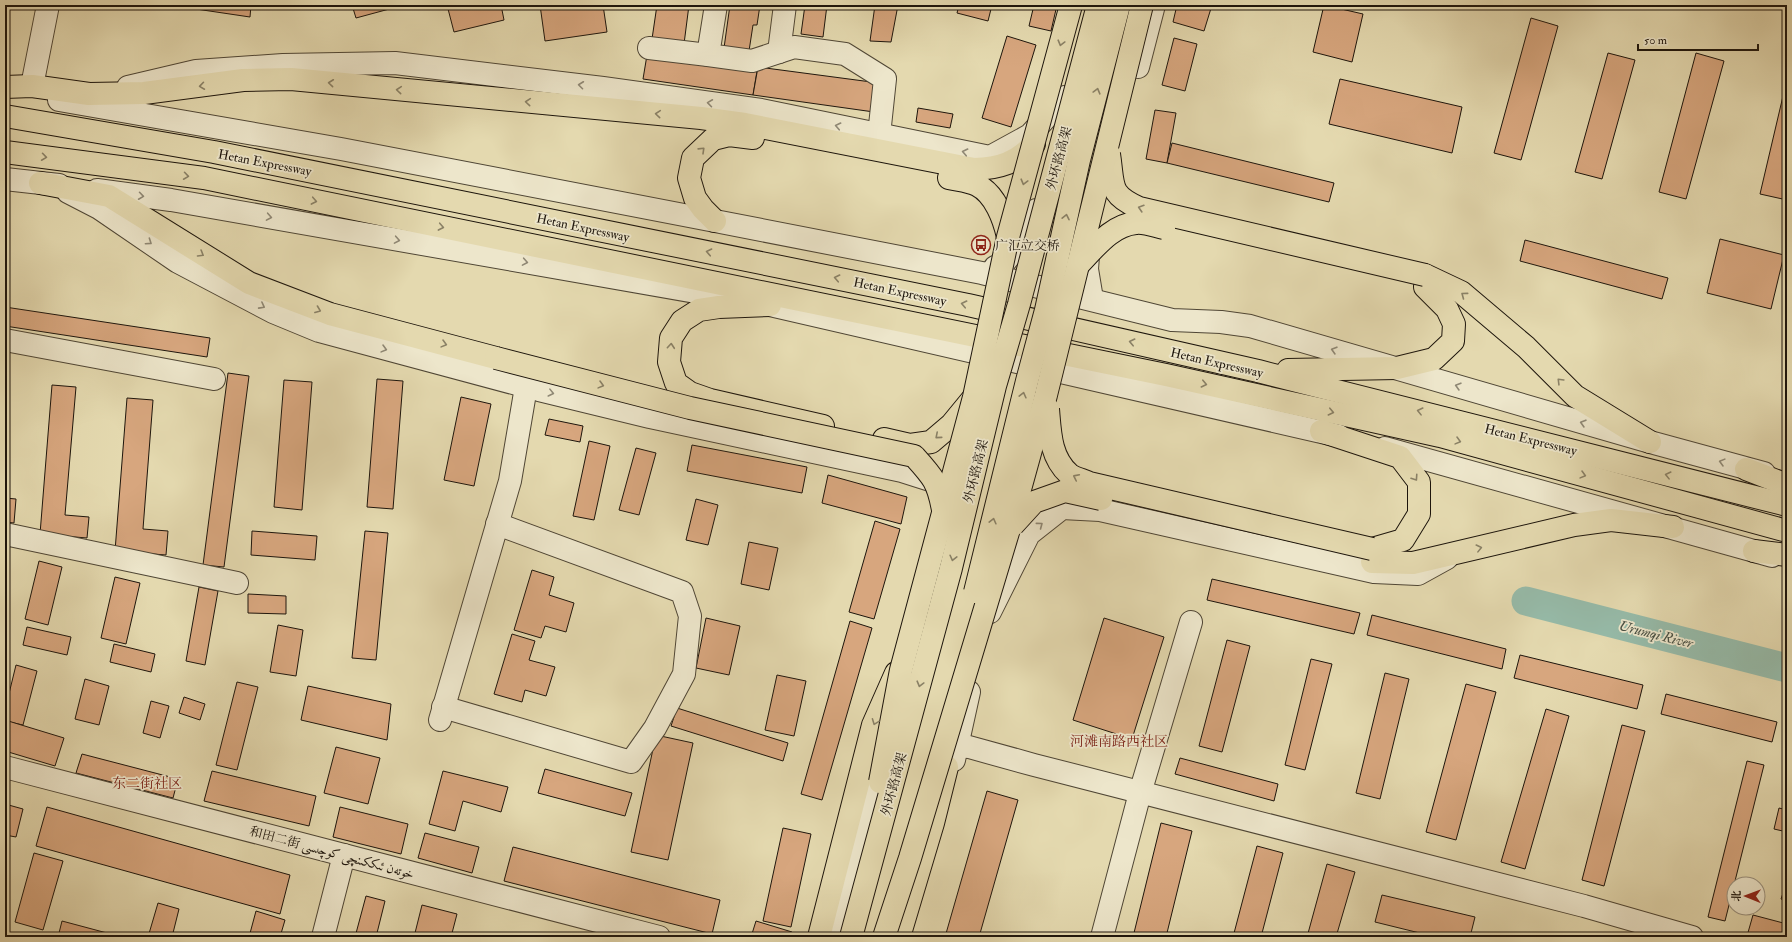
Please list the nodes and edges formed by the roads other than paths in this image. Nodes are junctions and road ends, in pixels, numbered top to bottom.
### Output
1 (48, 5) edge
2 (716, 5) edge
3 (785, 5) edge
4 (1071, 5) edge
5 (1087, 5) edge
6 (1098, 5) edge
7 (1119, 5) edge
8 (1142, 5) edge
9 (1154, 5) edge
10 (649, 48) dead end
11 (779, 52) junction
12 (708, 55) junction
13 (32, 86) junction
14 (5, 87) edge
15 (5, 90) edge
16 (97, 93) junction
17 (1065, 97) junction
18 (5, 116) edge
19 (879, 135) junction
20 (1108, 141) junction
21 (1034, 144) junction
22 (5, 152) edge
23 (5, 179) edge
24 (48, 184) junction
25 (715, 221) junction
26 (1008, 238) junction
27 (1078, 266) junction
28 (982, 273) junction
29 (1425, 281) junction
30 (1092, 299) junction
31 (770, 305) junction
32 (5, 340) edge
33 (981, 354) junction
34 (1397, 368) junction
35 (1258, 371) junction
36 (1081, 376) junction
37 (214, 379) dead end
38 (526, 387) junction
39 (1046, 395) junction
40 (974, 397) junction
41 (1321, 431) junction
42 (1650, 442) junction
43 (1746, 469) junction
44 (1787, 477) edge
45 (1787, 484) edge
46 (956, 488) junction
47 (1787, 506) edge
48 (944, 512) junction
49 (497, 524) junction
50 (1674, 528) junction
51 (1010, 529) junction
52 (1787, 531) edge
53 (5, 534) edge
54 (1754, 551) junction
55 (1454, 554) junction
56 (1787, 555) edge
57 (1372, 556) junction
58 (1787, 560) edge
59 (237, 583) dead end
60 (987, 619) junction
61 (1191, 622) dead end
62 (907, 648) junction
63 (957, 697) junction
64 (957, 746) junction
65 (5, 768) edge
66 (1140, 793) junction
67 (344, 855) junction
68 (323, 937) edge
69 (660, 937) edge
70 (819, 937) edge
71 (830, 937) edge
72 (851, 937) edge
73 (879, 937) edge
74 (884, 937) edge
75 (899, 937) edge
76 (908, 937) edge
77 (1102, 937) edge
78 (1692, 937) edge

1 - 13 street
2 - 12 street
3 - 11 street
4 -> 21 highway, bridge
5 - 17 street
6 -> 72 highway, 外环路高架, bridge
73 -> 7 highway, 外环路高架, bridge
8 - 20 highway, bridge
9 - 30 street
10 - 12 street
11 - 12 street
11 - 19 street
13 - 14 highway
13 - 16 highway
15 - 25 street
19 -> 16 street
21 -> 16 highway
17 -> 19 street
17 - 28 street
35 -> 18 highway, Hetan Expressway
20 - 27 highway, bridge
29 -> 20 highway, bridge
21 -> 26 highway, bridge
22 -> 52 highway, Hetan Expressway
23 - 24 street
24 -> 31 street
24 -> 38 street
24 -> 48 highway, bridge
25 -> 26 highway
25 - 28 street
26 - 40 highway, bridge
27 - 29 highway, bridge
27 - 39 highway, bridge
28 - 30 street
29 - 34 highway
42 -> 29 highway
34 -> 30 street
31 - 33 street
40 -> 31 highway
32 - 37 street
33 - 36 street
33 - 46 street
34 - 35 highway
42 -> 34 street
47 -> 35 highway, Hetan Expressway
36 - 41 street
36 - 60 street
38 -> 46 street
38 - 49 street
39 - 51 highway, bridge
57 -> 39 highway, bridge
40 - 48 highway, bridge
41 - 50 street
41 -> 57 highway
43 -> 42 street
43 - 44 street
43 - 45 highway
46 - 71 street
48 - 62 highway, bridge
49 - 49 street
50 - 54 street
55 -> 50 highway
51 - 57 highway, bridge
51 - 63 highway, bridge
53 - 59 street
54 - 56 highway
54 - 58 street
55 - 57 highway
60 -> 55 street
60 - 64 street
61 - 66 street
62 -> 70 highway, bridge
62 - 72 highway, bridge
63 - 74 highway, bridge
63 - 75 highway, bridge
64 - 66 street
64 - 76 street
65 - 67 street, 和田二街 خوتەن ئىككىنچى كوچىسى
66 - 77 street
66 - 78 street
67 - 68 street
67 - 69 street, 和田二街 خوتەن ئىككىنچى كوچىسى

